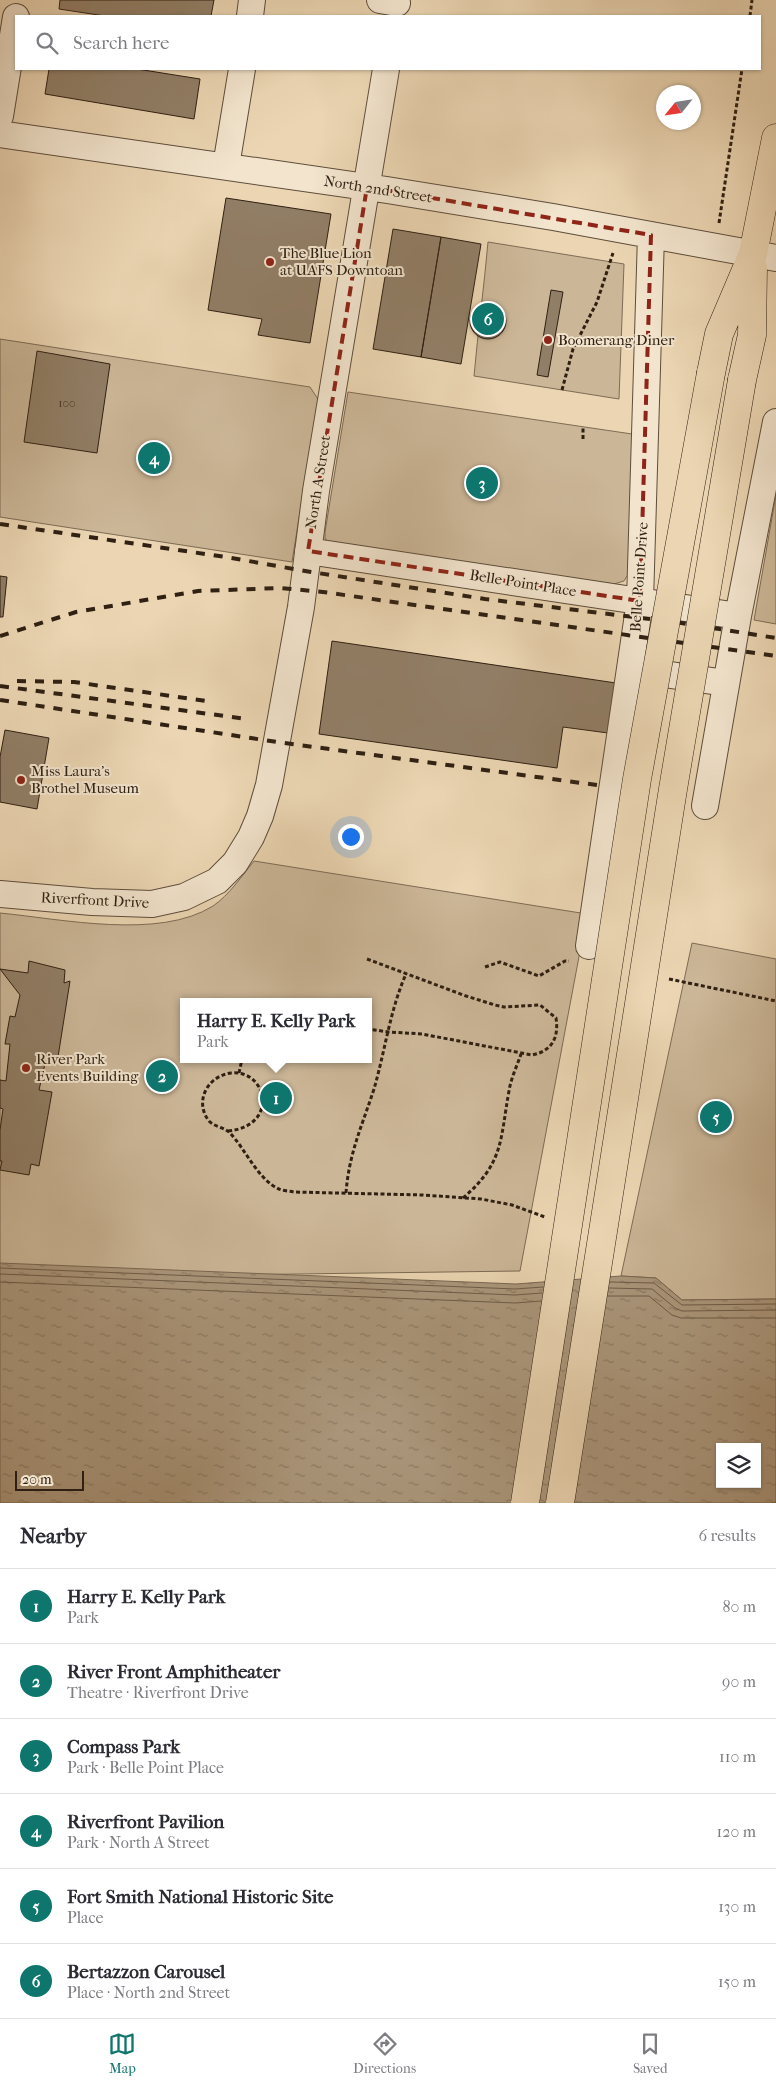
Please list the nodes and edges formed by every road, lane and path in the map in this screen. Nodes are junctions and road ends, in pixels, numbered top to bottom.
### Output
1 (19, 0) edge
2 (252, 0) edge
3 (752, 0) edge
4 (16, 15) edge
5 (250, 15) edge
6 (750, 15) edge
7 (15, 23) edge
8 (242, 70) edge
9 (386, 70) edge
10 (742, 70) edge
11 (0, 116) edge
12 (0, 134) edge
13 (776, 138) edge
14 (226, 166) junction
15 (367, 187) junction
16 (719, 222) dead end
17 (651, 235) junction
18 (613, 252) dead end
19 (765, 256) edge
20 (562, 390) dead end
21 (776, 422) edge
22 (583, 426) dead end
23 (583, 439) dead end
24 (308, 550) junction
25 (640, 601) junction
26 (738, 616) junction
27 (630, 669) junction
28 (726, 684) junction
29 (705, 806) dead end
30 (216, 880) joint
31 (0, 894) edge
32 (589, 946) dead end
33 (367, 959) dead end
34 (406, 974) junction
35 (372, 1029) edge
36 (389, 1032) junction
37 (521, 1054) junction
38 (241, 1063) edge
39 (239, 1073) junction
40 (228, 1131) junction
41 (346, 1193) junction
42 (463, 1199) junction
43 (548, 1218) dead end
44 (525, 1503) edge
45 (560, 1503) edge

1 - 4 street
2 - 5 street
3 - 6 path
7 - 11 street
8 - 14 street
9 - 15 street, North A Street
10 - 16 path
12 - 14 street, North 2nd Street
13 - 19 main road
14 - 15 street, North 2nd Street
15 - 17 street, North 2nd Street
15 - 24 street, North A Street
17 - 19 street, North 2nd Street
17 - 25 street, Belle Point Drive
18 - 20 path
19 - 44 main road, bridge
19 - 45 main road, bridge
21 - 26 street
22 - 23 path
24 - 25 street, Belle Point Place
24 - 30 street, North A Street
25 - 26 street, Belle Point Place
25 - 27 street, Belle Point Drive
26 - 28 street
27 - 28 street
27 - 32 street, Belle Point Drive
28 - 29 street
30 - 31 street, Riverfront Drive
33 - 34 path
34 - 36 path
34 - 37 path
35 - 36 path
36 - 37 path
36 - 41 path
37 - 42 path
38 - 39 path
39 - 40 path
39 - 40 path
40 - 41 path
41 - 42 path
42 - 43 path

